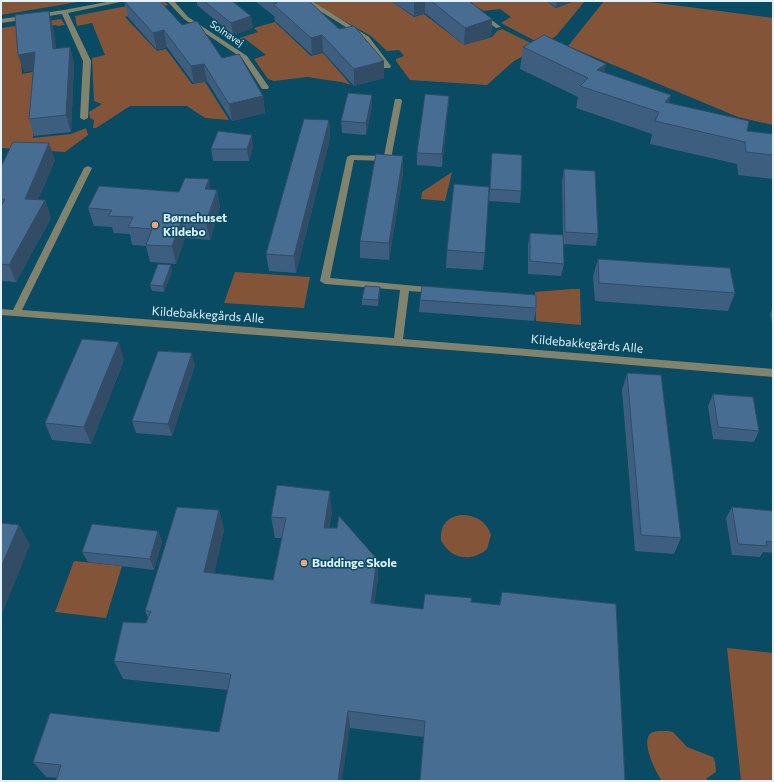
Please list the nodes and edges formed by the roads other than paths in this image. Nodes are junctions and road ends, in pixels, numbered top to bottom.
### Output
1 (122, 1) edge
2 (170, 1) edge
3 (307, 1) edge
4 (462, 1) edge
5 (64, 12) junction
6 (1, 21) edge
7 (498, 27) dead end
8 (387, 66) dead end
9 (265, 87) dead end
10 (398, 101) dead end
11 (84, 118) dead end
12 (88, 168) dead end
13 (405, 288) junction
14 (443, 291) edge
15 (1, 312) edge
16 (16, 313) junction
17 (398, 342) junction
18 (773, 372) edge

1 - 5 street
2 - 9 street, Solnavej
3 - 8 street
4 - 7 street
5 - 6 street
5 - 11 street
10 - 13 street
12 - 16 street
13 - 14 street
13 - 17 street
15 - 16 street, Kildebakkegårds Alle
16 - 17 street, Kildebakkegårds Alle
17 - 18 street, Kildebakkegårds Alle

